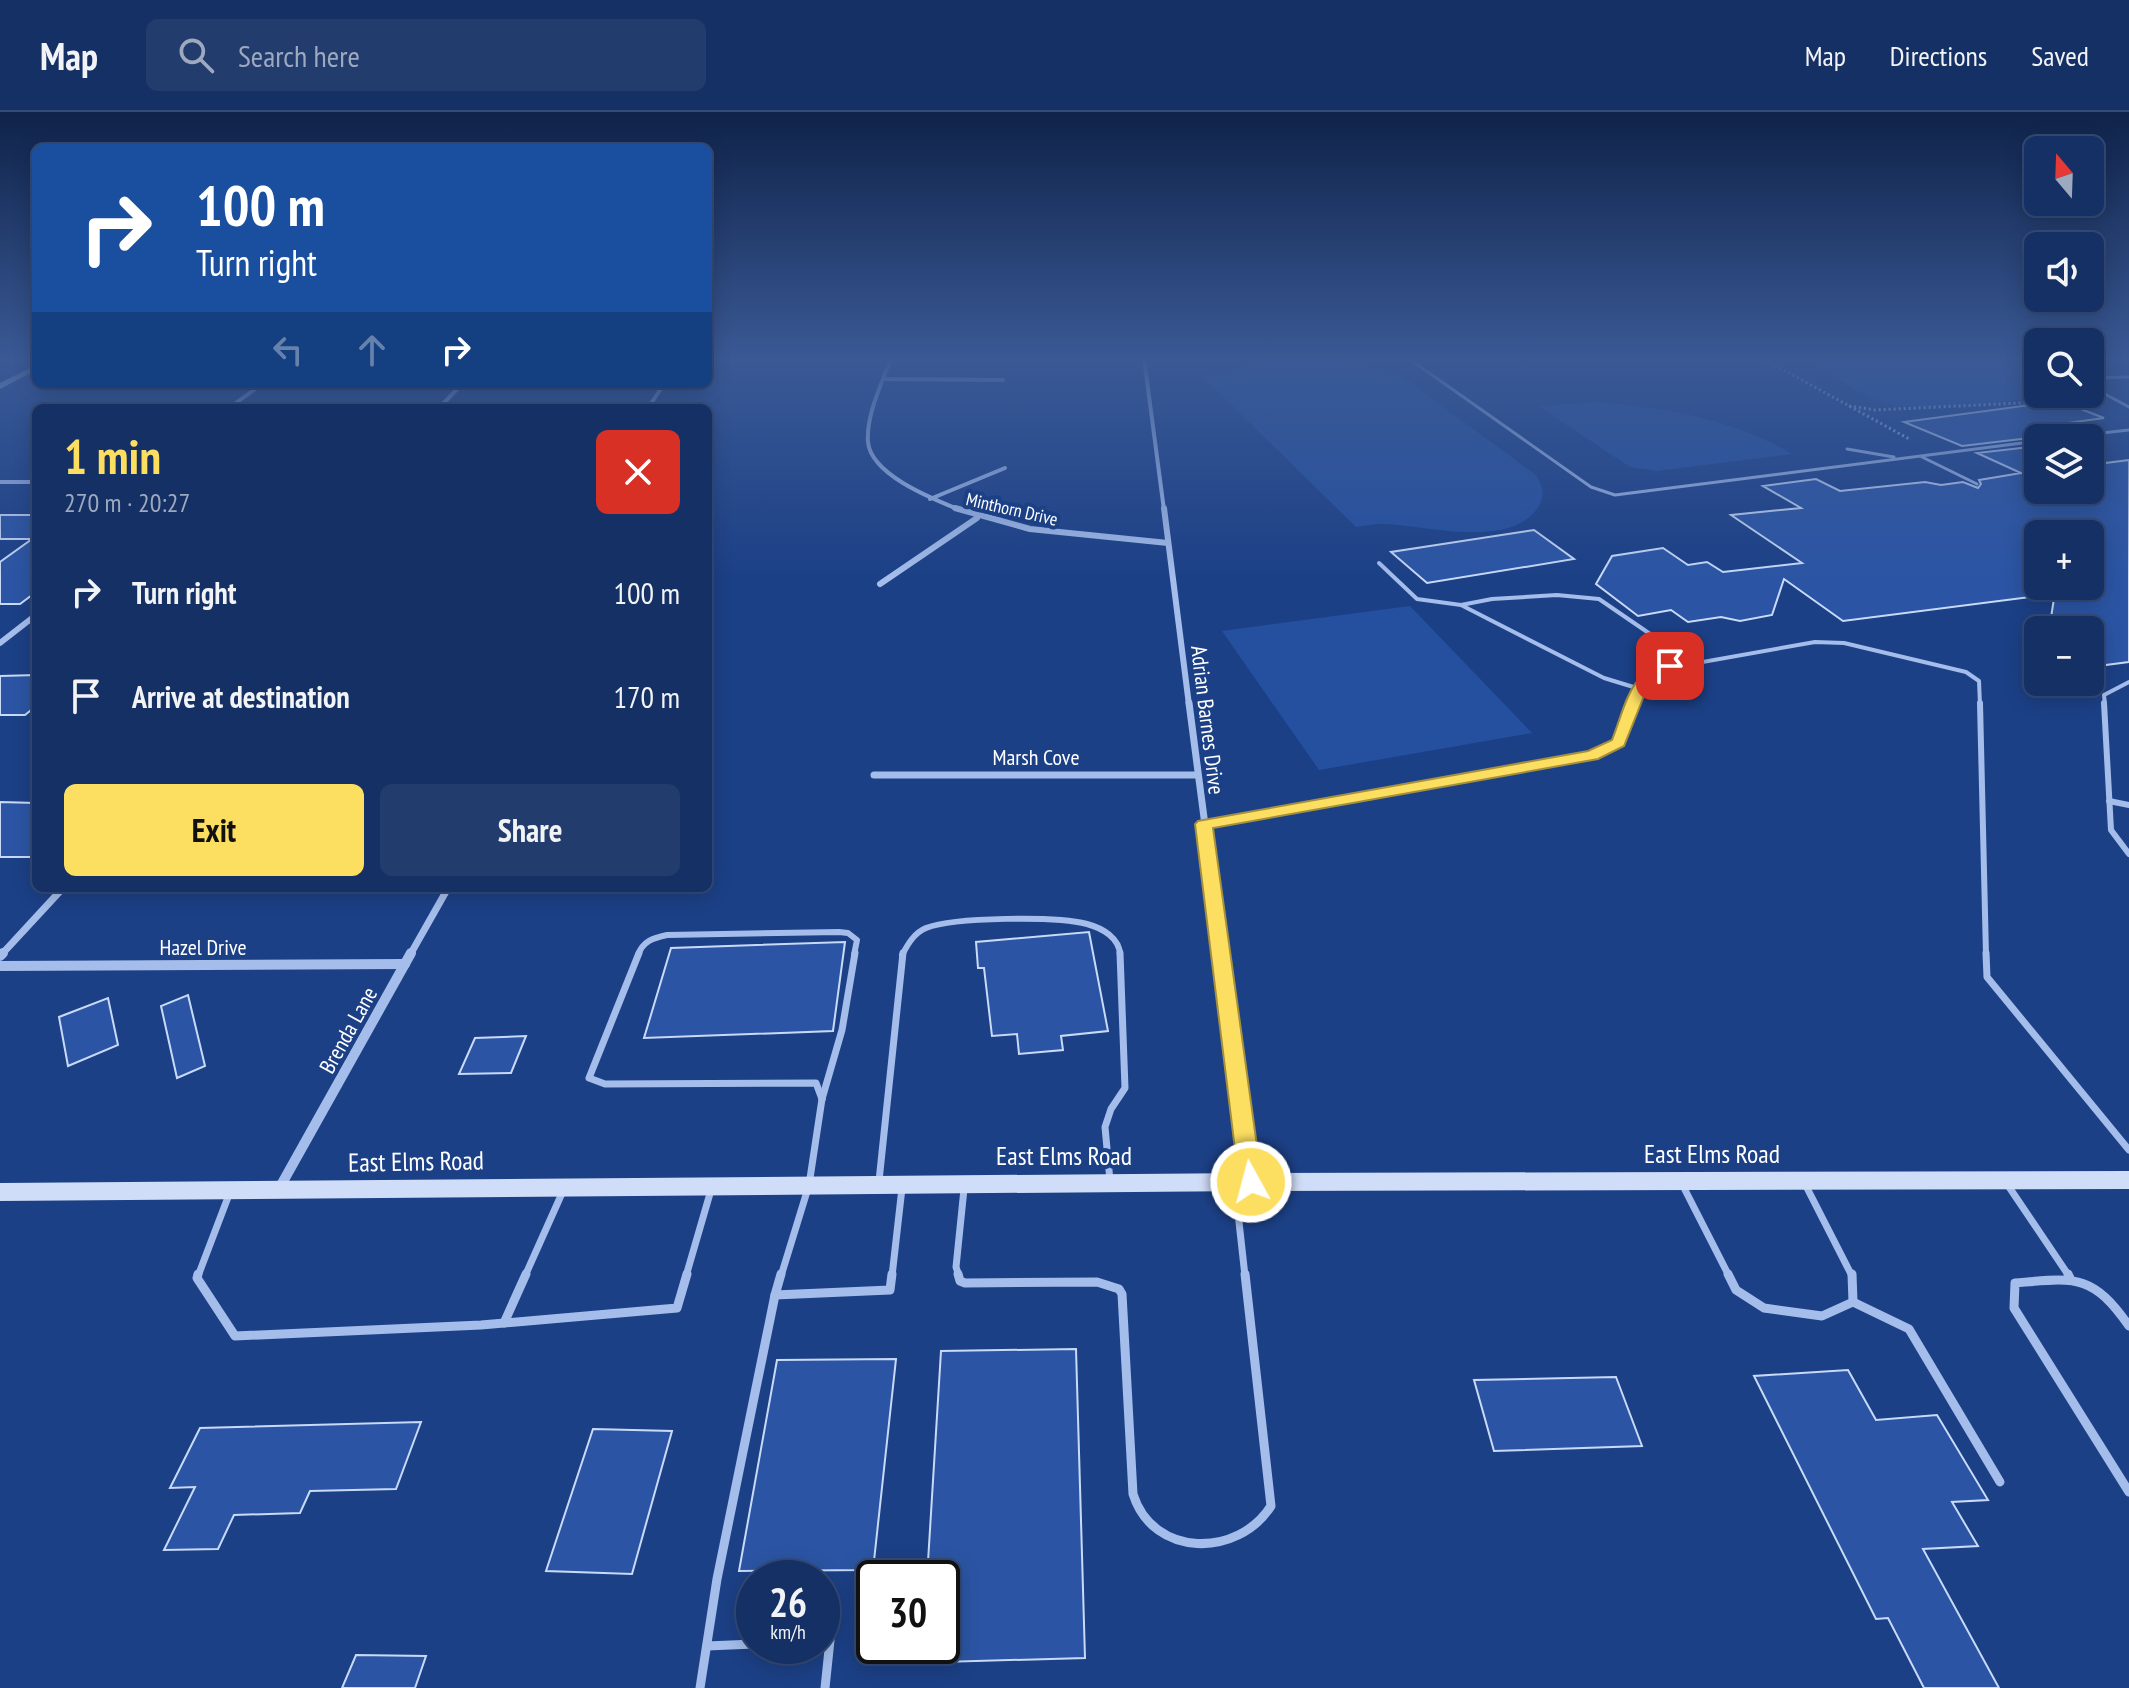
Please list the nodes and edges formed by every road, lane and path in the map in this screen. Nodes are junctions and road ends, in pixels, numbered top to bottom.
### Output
1 (871, 432) edge
2 (1154, 432) edge
3 (1512, 432) edge
4 (1896, 432) edge
5 (2024, 443) edge
6 (1847, 449) dead end
7 (1937, 454) junction
8 (1920, 456) junction
9 (1901, 459) junction
10 (1005, 468) dead end
11 (0, 482) edge
12 (32, 482) edge
13 (1977, 484) dead end
14 (929, 500) junction
15 (977, 518) junction
16 (1168, 543) junction
17 (1379, 563) dead end
18 (880, 584) dead end
19 (1461, 605) junction
20 (32, 618) edge
21 (0, 643) edge
22 (1691, 662) junction
23 (2129, 682) edge
24 (1640, 689) junction
25 (874, 775) dead end
26 (1197, 775) junction
27 (2109, 801) junction
28 (2129, 805) edge
29 (1204, 824) junction
30 (2129, 854) edge
31 (59, 892) edge
32 (446, 892) edge
33 (0, 956) edge
34 (405, 964) junction
35 (0, 966) edge
36 (822, 1099) junction
37 (2129, 1150) edge
38 (2129, 1180) edge
39 (1680, 1181) junction
40 (1804, 1181) junction
41 (2005, 1181) junction
42 (1243, 1182) junction
43 (1110, 1183) junction
44 (964, 1184) junction
45 (809, 1185) junction
46 (879, 1185) junction
47 (903, 1185) junction
48 (712, 1186) junction
49 (564, 1187) junction
50 (231, 1190) junction
51 (279, 1190) junction
52 (0, 1192) edge
53 (2070, 1278) junction
54 (775, 1295) junction
55 (1853, 1302) junction
56 (504, 1323) junction
57 (2129, 1326) edge
58 (2000, 1482) dead end
59 (2129, 1492) edge
60 (736, 1645) edge
61 (707, 1646) junction
62 (828, 1664) edge
63 (700, 1688) edge
64 (825, 1688) edge

1 - 14 street, Minthorn Drive
2 - 16 street, Adrian Barnes Drive
3 - 9 lane
4 - 7 path
5 - 7 lane
6 - 9 lane
7 - 8 lane
8 - 9 lane
8 - 13 lane
10 - 14 street
11 - 12 street
14 - 15 street, Minthorn Drive
15 - 16 street, Minthorn Drive
15 - 18 street
16 - 26 street, Adrian Barnes Drive
17 - 19 lane
19 - 22 lane
19 - 24 lane
20 - 21 street
22 - 24 lane
22 - 37 lane
23 - 27 lane
24 - 29 lane
25 - 26 street, Marsh Cove
26 - 29 street, Adrian Barnes Drive
27 - 28 lane
27 - 30 lane
29 - 42 street, Adrian Barnes Drive
31 - 33 street
32 - 34 street, Brenda Lane
34 - 35 street, Hazel Drive
34 - 51 street, Brenda Lane
36 - 36 lane
36 - 45 lane
38 - 41 main road, East Elms Road
39 - 40 main road, East Elms Road
39 - 42 main road, East Elms Road
39 - 55 lane
40 - 41 main road, East Elms Road
40 - 55 lane
41 - 53 lane
42 - 43 main road, East Elms Road
42 - 44 lane
43 - 44 main road, East Elms Road
43 - 46 lane
44 - 47 main road, East Elms Road
45 - 46 main road, East Elms Road
45 - 48 main road, East Elms Road
45 - 54 lane
46 - 47 main road, East Elms Road
47 - 54 lane
48 - 49 main road, East Elms Road
48 - 56 lane
49 - 51 main road, East Elms Road
49 - 56 lane
50 - 51 main road, East Elms Road
50 - 52 main road, East Elms Road
50 - 56 lane
53 - 57 lane
53 - 59 lane
54 - 61 lane
55 - 58 lane
60 - 61 lane
61 - 63 lane
62 - 64 lane

